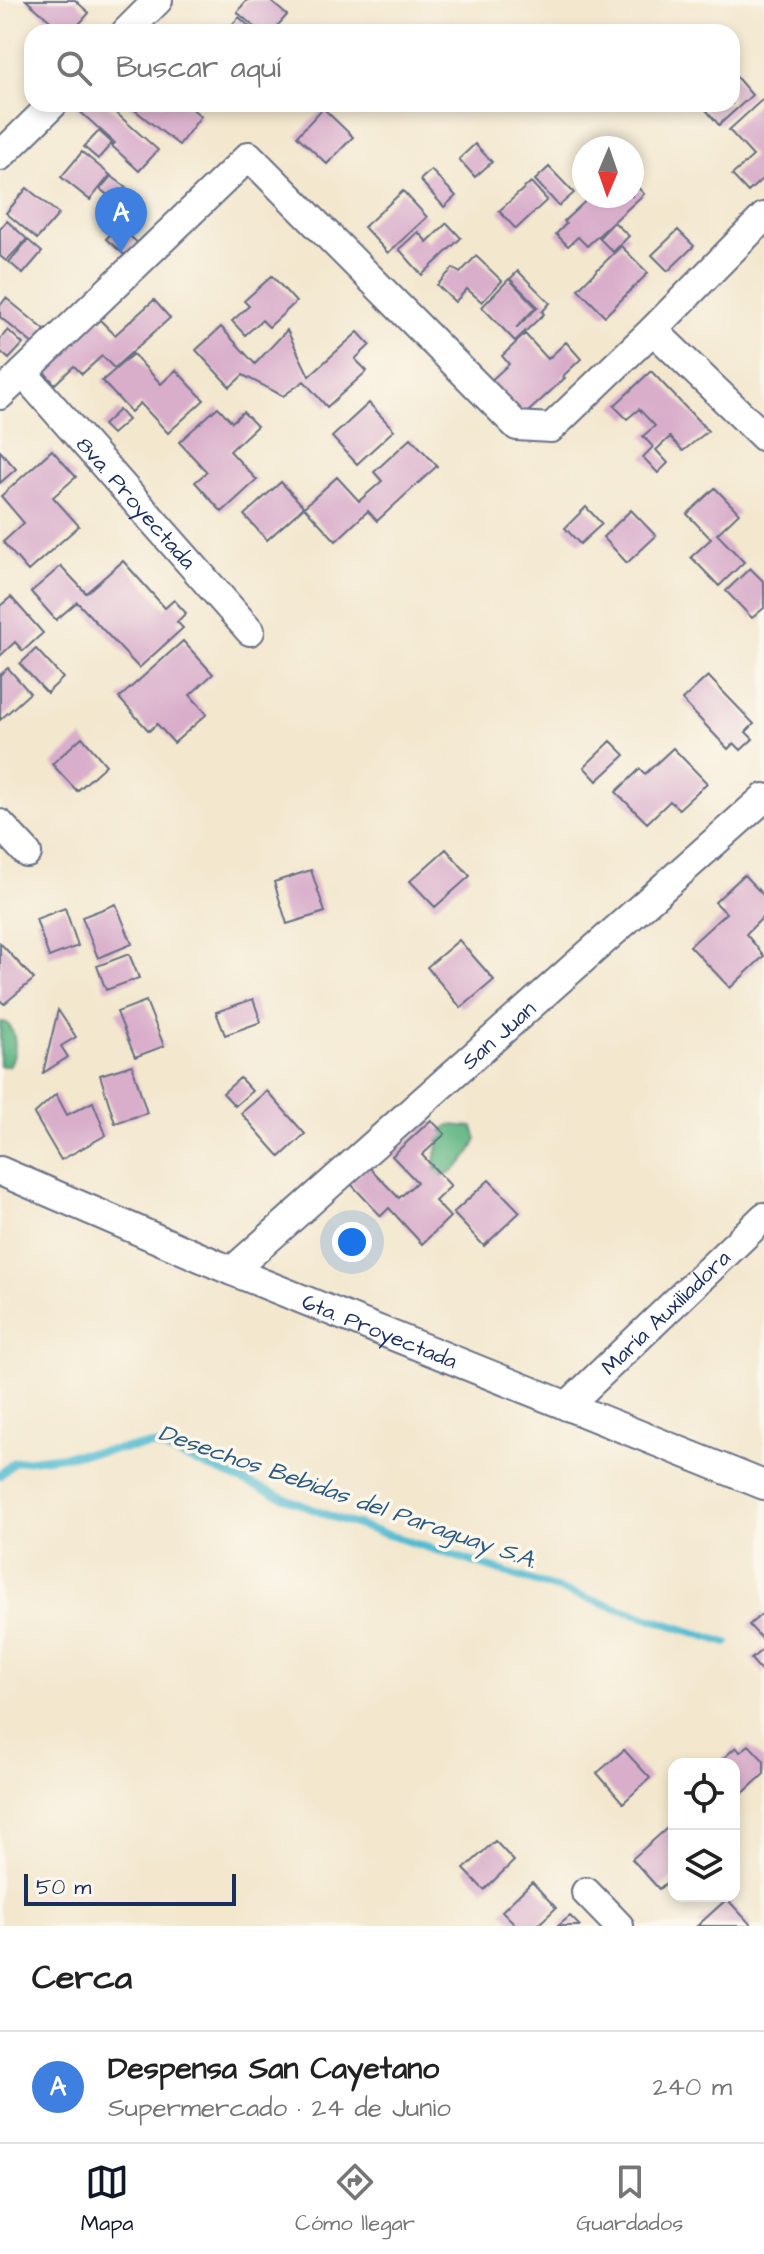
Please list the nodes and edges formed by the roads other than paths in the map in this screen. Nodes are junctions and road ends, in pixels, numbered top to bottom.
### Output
1 (158, 0) edge
2 (134, 24) edge
3 (45, 112) edge
4 (0, 156) edge
5 (764, 217) edge
6 (653, 330) junction
7 (23, 373) junction
8 (0, 395) edge
9 (764, 437) edge
10 (250, 631) dead end
11 (764, 798) edge
12 (0, 824) edge
13 (27, 853) dead end
14 (0, 1171) edge
15 (764, 1217) edge
16 (232, 1271) junction
17 (567, 1406) junction
18 (764, 1485) edge
19 (586, 1892) dead end
20 (619, 1926) edge

1 - 2 street
3 - 4 street
5 - 6 street
6 - 7 street
6 - 9 street
7 - 8 street
7 - 10 street, 8va. Proyectada
11 - 16 street, San Juan
12 - 13 street
14 - 16 street, 6ta. Proyectada
15 - 17 street, María Auxiliadora
16 - 17 street, 6ta. Proyectada
17 - 18 street, 6ta. Proyectada
19 - 20 street

